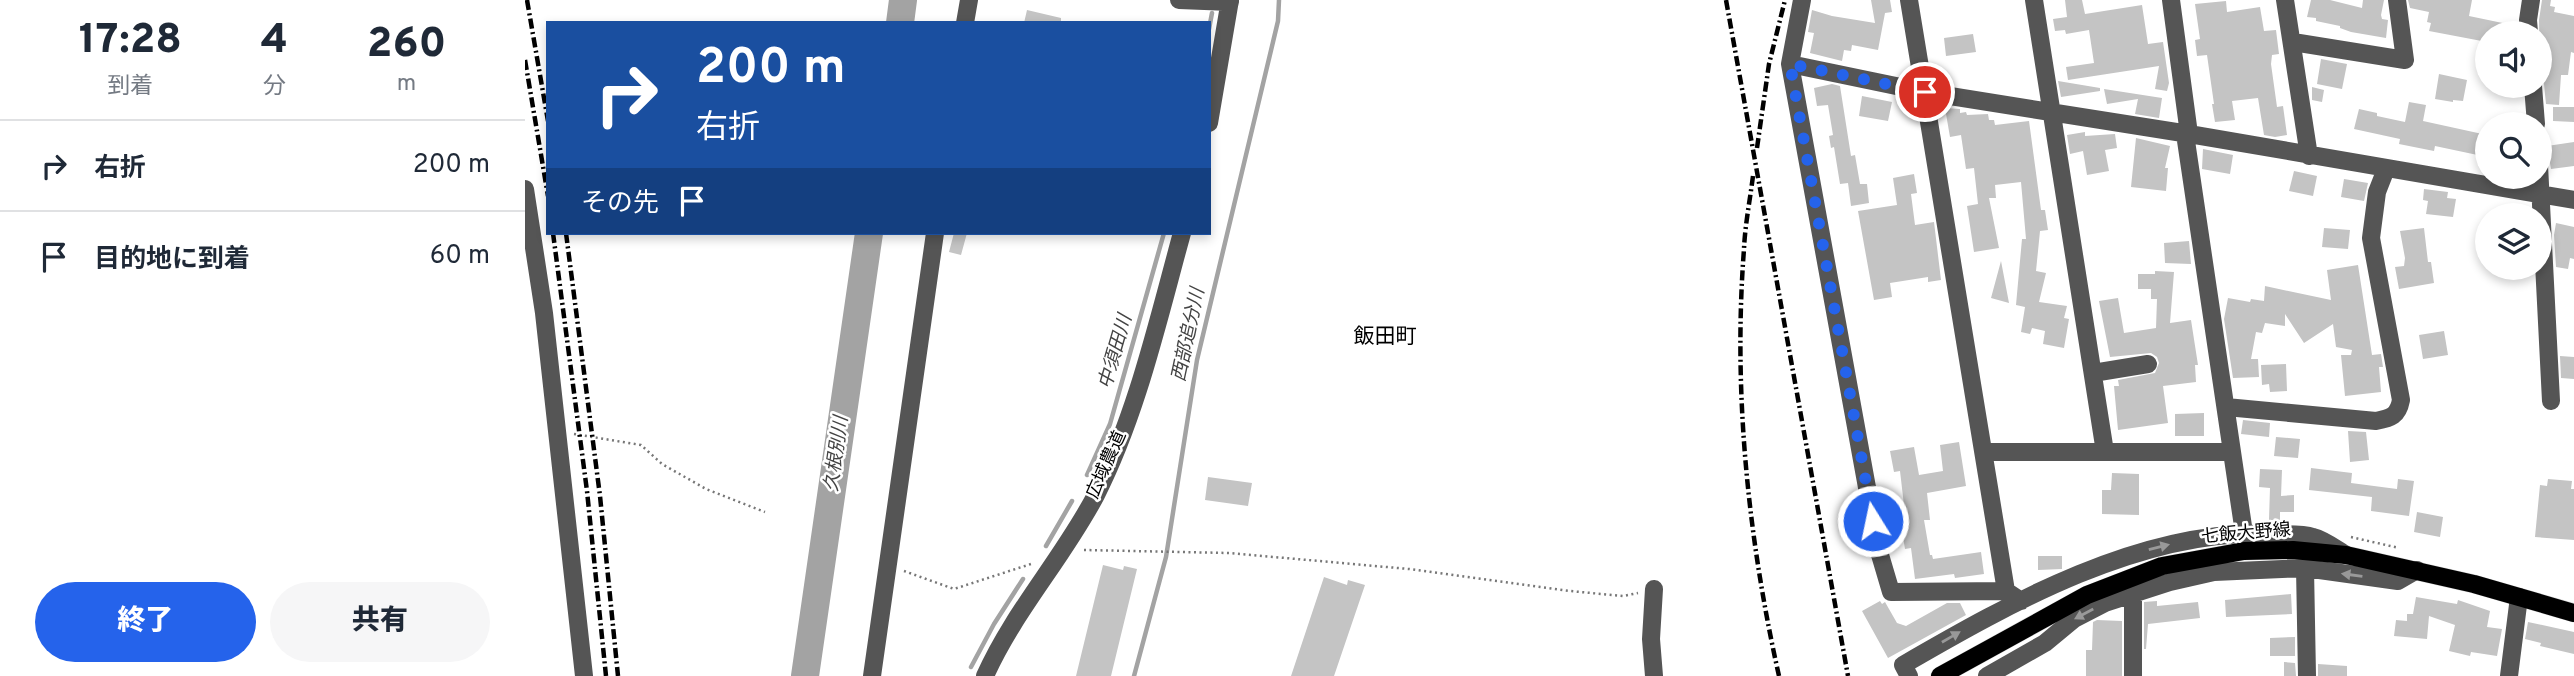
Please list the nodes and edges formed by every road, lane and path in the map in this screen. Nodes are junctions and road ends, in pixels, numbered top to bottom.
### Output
1 (974, 0) edge
2 (1179, 0) edge
3 (1802, 0) edge
4 (1909, 0) edge
5 (2033, 0) edge
6 (2171, 0) edge
7 (2285, 0) edge
8 (2397, 0) edge
9 (2531, 0) edge
10 (1230, 1) edge
11 (966, 21) edge
12 (2528, 21) edge
13 (2293, 42) junction
14 (1790, 64) junction
15 (1925, 92) junction
16 (1211, 111) edge
17 (2053, 112) junction
18 (2187, 134) junction
19 (2309, 156) junction
20 (2386, 169) junction
21 (2541, 189) edge
22 (525, 190) edge
23 (2542, 195) junction
24 (2574, 200) edge
25 (935, 235) edge
26 (1181, 235) edge
27 (2148, 364) dead end
28 (2093, 373) junction
29 (2551, 401) dead end
30 (2226, 407) junction
31 (557, 431) junction
32 (1984, 452) junction
33 (2105, 452) junction
34 (2231, 452) junction
35 (765, 512) dead end
36 (2244, 533) junction
37 (2346, 555) junction
38 (1060, 556) junction
39 (888, 566) junction
40 (2305, 568) junction
41 (2417, 570) junction
42 (1654, 589) joint
43 (2133, 595) junction
44 (2013, 596) junction
45 (2519, 597) junction
46 (2574, 613) edge
47 (584, 676) edge
48 (872, 676) edge
49 (985, 676) edge
50 (1654, 676) edge
51 (1909, 676) edge
52 (1940, 676) edge
53 (1987, 676) edge
54 (2133, 676) edge
55 (2307, 676) edge
56 (2509, 676) edge

1 - 11 street
2 - 10 street
3 - 14 street
4 - 15 street
5 - 17 street
6 - 18 street
7 - 13 street
8 - 13 street
9 - 12 street
10 - 16 street
13 - 19 street
14 - 15 street
14 - 44 street
15 - 17 street
15 - 32 street
17 - 18 street
17 - 28 street
18 - 19 street
18 - 30 street
19 - 20 street
20 - 23 street
20 - 30 street
21 - 23 street
22 - 31 street
23 - 24 street
23 - 29 street
25 - 39 street
26 - 38 street, 広域農道
27 - 28 street
28 - 33 street
30 - 34 street
31 - 35 path
31 - 47 street
32 - 33 street
32 - 44 street
33 - 34 street
34 - 36 street
36 - 37 street
44 -> 36 street
37 - 41 main road, 七飯大野線
37 - 52 main road, 七飯大野線
38 - 39 path
38 - 42 path
38 - 49 street, 広域農道
39 - 48 street
41 -> 40 street
40 - 43 street
40 - 55 street
41 - 45 main road, 七飯大野線
42 - 50 street
43 -> 53 street
43 - 54 street
51 -> 44 street
45 - 46 main road, 七飯大野線
45 - 56 street

